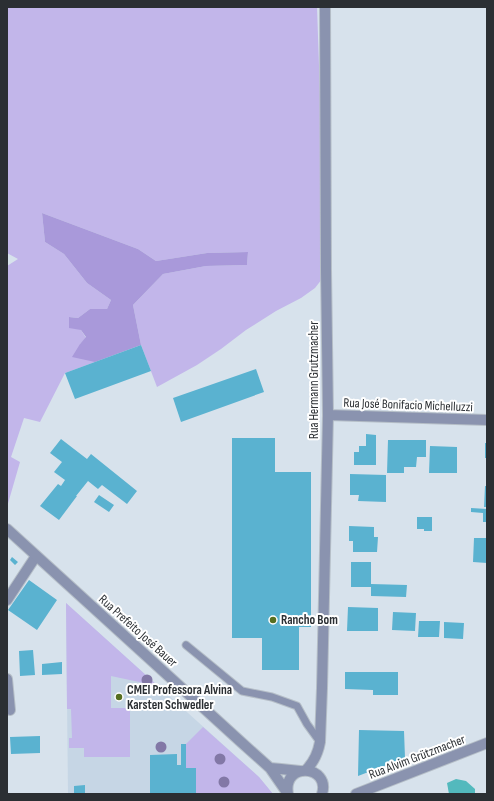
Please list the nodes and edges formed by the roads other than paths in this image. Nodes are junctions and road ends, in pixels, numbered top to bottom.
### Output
1 (325, 7) edge
2 (328, 415) junction
3 (487, 420) edge
4 (7, 529) edge
5 (36, 556) junction
6 (7, 600) edge
7 (186, 645) dead end
8 (7, 679) edge
9 (10, 710) dead end
10 (320, 742) junction
11 (487, 744) edge
12 (317, 753) junction
13 (270, 768) junction
14 (303, 770) junction
15 (320, 779) junction
16 (324, 793) edge
17 (288, 794) edge
18 (356, 794) edge

1 - 2 street, Rua Hermann Grutzmacher
2 - 3 street, Rua José Bonifacio Michelluzzi
2 - 10 street, Rua Hermann Grutzmacher
4 - 5 street, Rua Prefeito José Bauer
5 - 6 street
5 - 13 street, Rua Prefeito José Bauer
7 - 10 lane
8 - 9 street
10 - 12 street, Rua Hermann Grutzmacher
11 - 18 street, Rua Alvim Grützmacher
12 - 14 street, Rua Hermann Grutzmacher
12 - 15 street, Rua Hermann Grutzmacher
13 - 14 street
13 - 17 street, Rua Prefeito José Bauer
14 - 15 street
14 - 17 street, Rua Prefeito José Bauer
15 - 16 street

